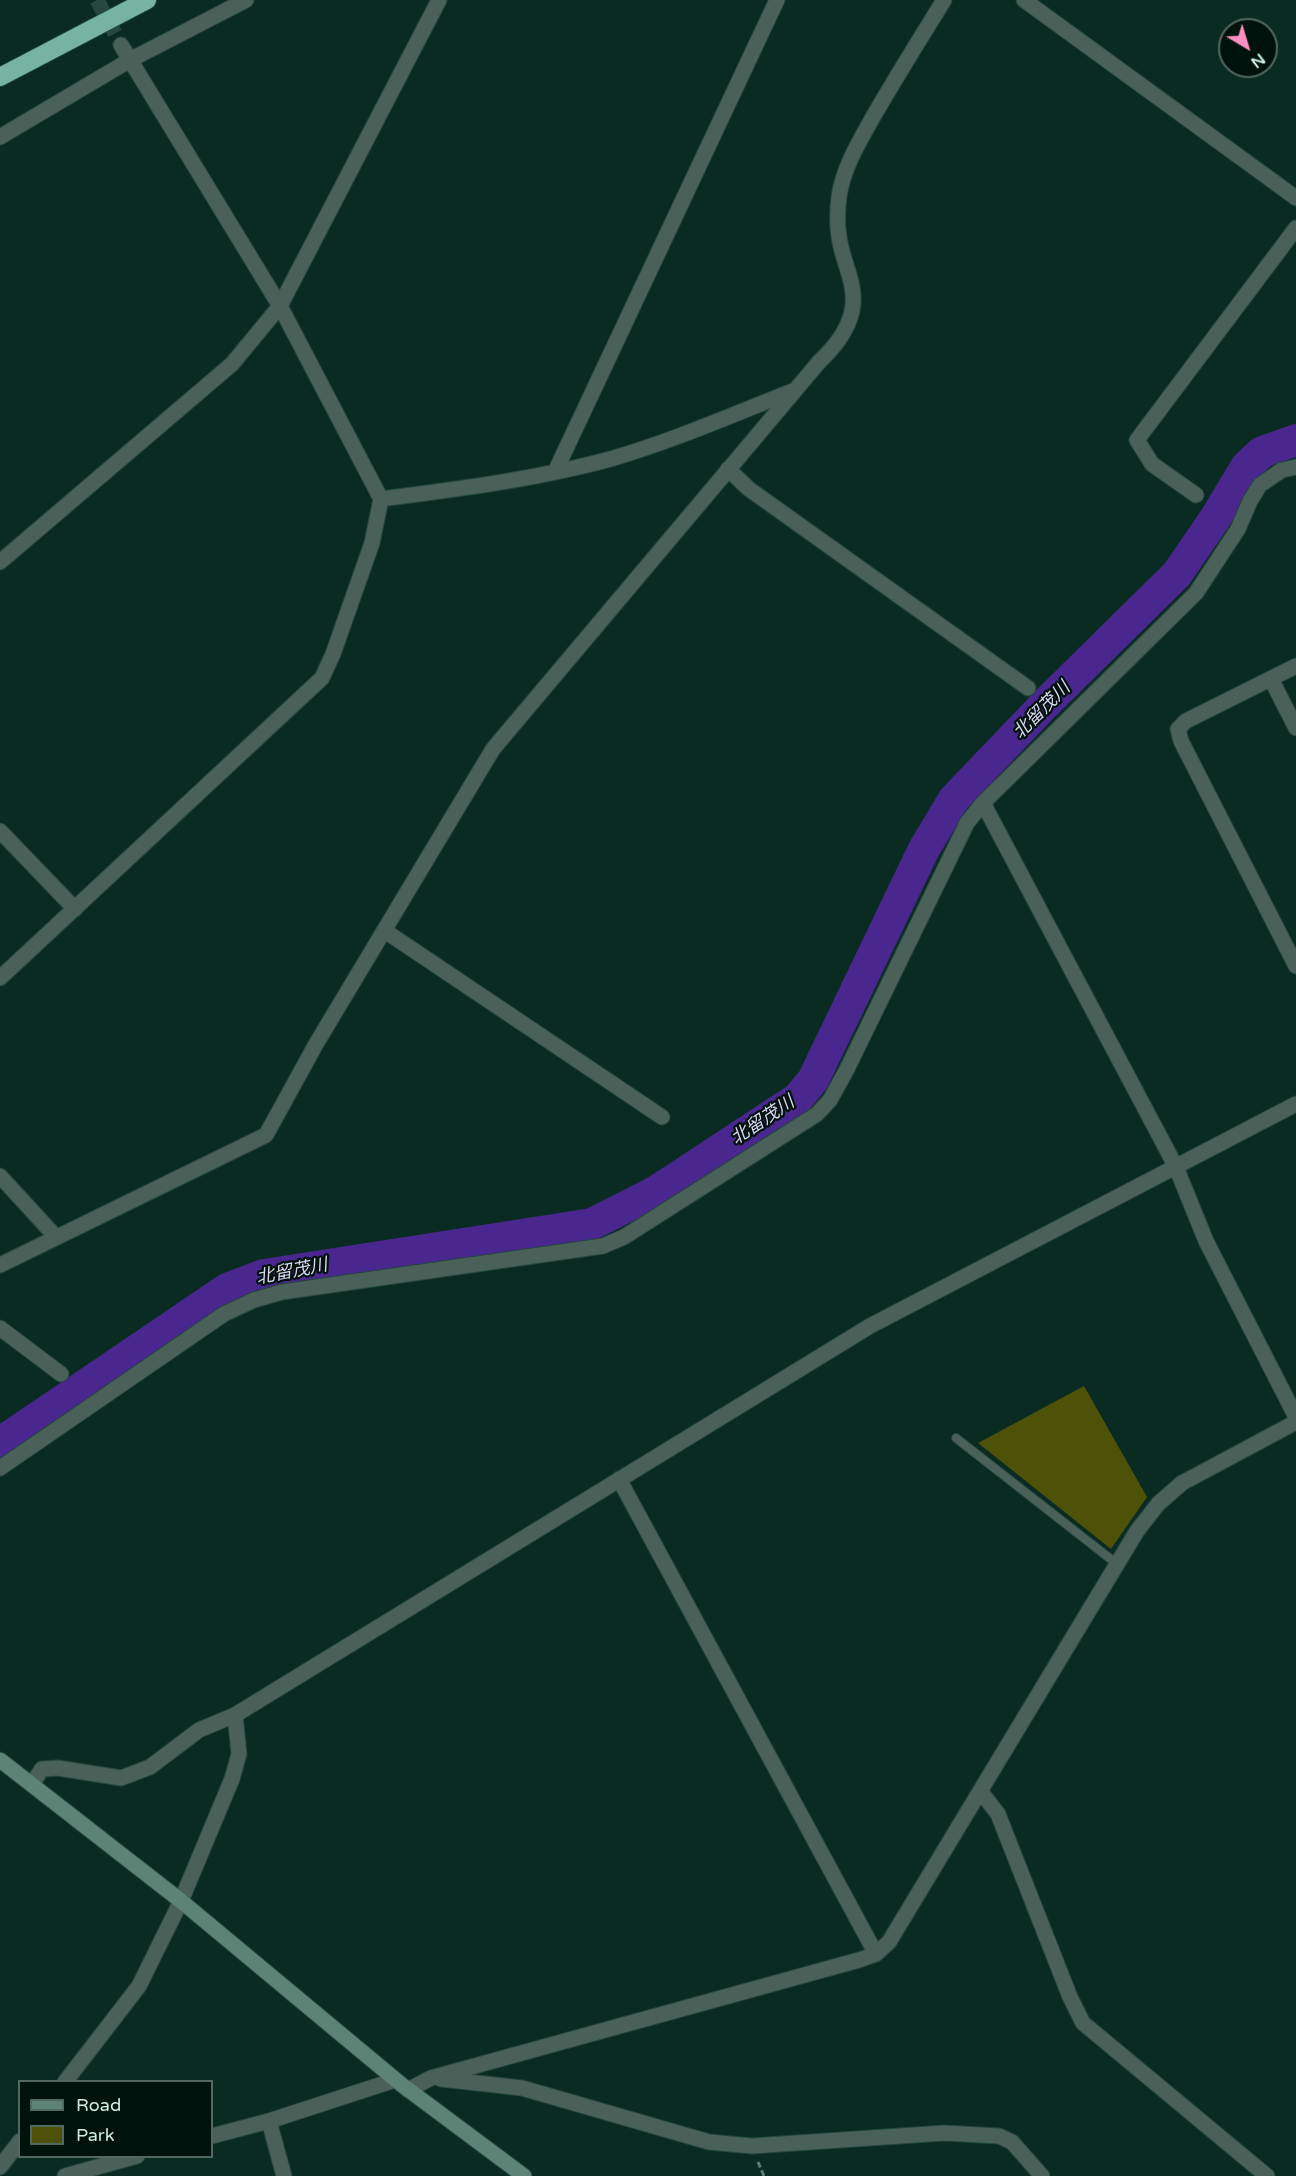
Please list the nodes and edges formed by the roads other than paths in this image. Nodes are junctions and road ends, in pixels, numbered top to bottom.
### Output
1 (147, 0) edge
2 (246, 0) edge
3 (440, 0) edge
4 (777, 0) edge
5 (944, 0) edge
6 (1024, 0) edge
7 (121, 45) tunnel mouth
8 (130, 60) junction
9 (0, 77) edge
10 (0, 137) edge
11 (1296, 198) edge
12 (1296, 228) edge
13 (280, 306) junction
14 (796, 390) junction
15 (1296, 467) edge
16 (728, 469) junction
17 (555, 472) junction
18 (1197, 495) dead end
19 (381, 499) junction
20 (0, 562) edge
21 (1296, 666) edge
22 (1271, 679) junction
23 (1028, 688) dead end
24 (1296, 728) edge
25 (983, 803) junction
26 (0, 831) edge
27 (75, 909) junction
28 (385, 930) junction
29 (1296, 966) edge
30 (0, 978) edge
31 (1296, 1104) edge
32 (662, 1117) dead end
33 (1176, 1167) junction
34 (0, 1176) edge
35 (56, 1237) junction
36 (0, 1265) edge
37 (0, 1328) edge
38 (61, 1374) dead end
39 (1296, 1418) edge
40 (1296, 1422) edge
41 (956, 1438) dead end
42 (0, 1468) edge
43 (619, 1479) junction
44 (1117, 1564) junction
45 (235, 1715) junction
46 (0, 1760) edge
47 (32, 1784) junction
48 (981, 1792) junction
49 (181, 1901) junction
50 (876, 1954) junction
51 (431, 2078) junction
52 (67, 2080) edge
53 (395, 2080) junction
54 (408, 2090) junction
55 (269, 2121) junction
56 (213, 2136) edge
57 (18, 2144) edge
58 (133, 2158) edge
59 (0, 2166) edge
60 (65, 2176) edge
61 (284, 2176) edge
62 (524, 2176) edge
63 (1042, 2176) edge
64 (1267, 2176) edge

1 - 9 highway
2 - 8 street
3 - 13 street
4 - 17 street
5 - 14 street
6 - 11 street
7 - 8 street
8 - 10 street
8 - 13 street
12 - 18 street
13 - 19 street
13 - 20 street
14 - 16 street
14 - 17 street
15 - 25 street
16 - 23 street
16 - 28 street
17 - 19 street
19 - 27 street
21 - 22 street
22 - 24 street
22 - 29 street
25 - 33 street
25 - 42 street
26 - 27 street
27 - 30 street
28 - 32 street
28 - 35 street
31 - 33 street
33 - 39 street
33 - 43 street
34 - 35 street
35 - 36 street
37 - 38 street
40 - 44 street
41 - 44 lane
43 - 45 street
43 - 50 street
44 - 48 street
45 - 47 street
45 - 49 street
46 - 47 street
47 - 49 street
48 - 50 street
48 - 64 street
49 - 52 street
49 - 53 street
50 - 51 street
51 - 54 street
51 - 63 street
53 - 54 street
53 - 55 street
54 - 62 street
55 - 56 street
55 - 61 street
57 - 59 street
58 - 60 street

